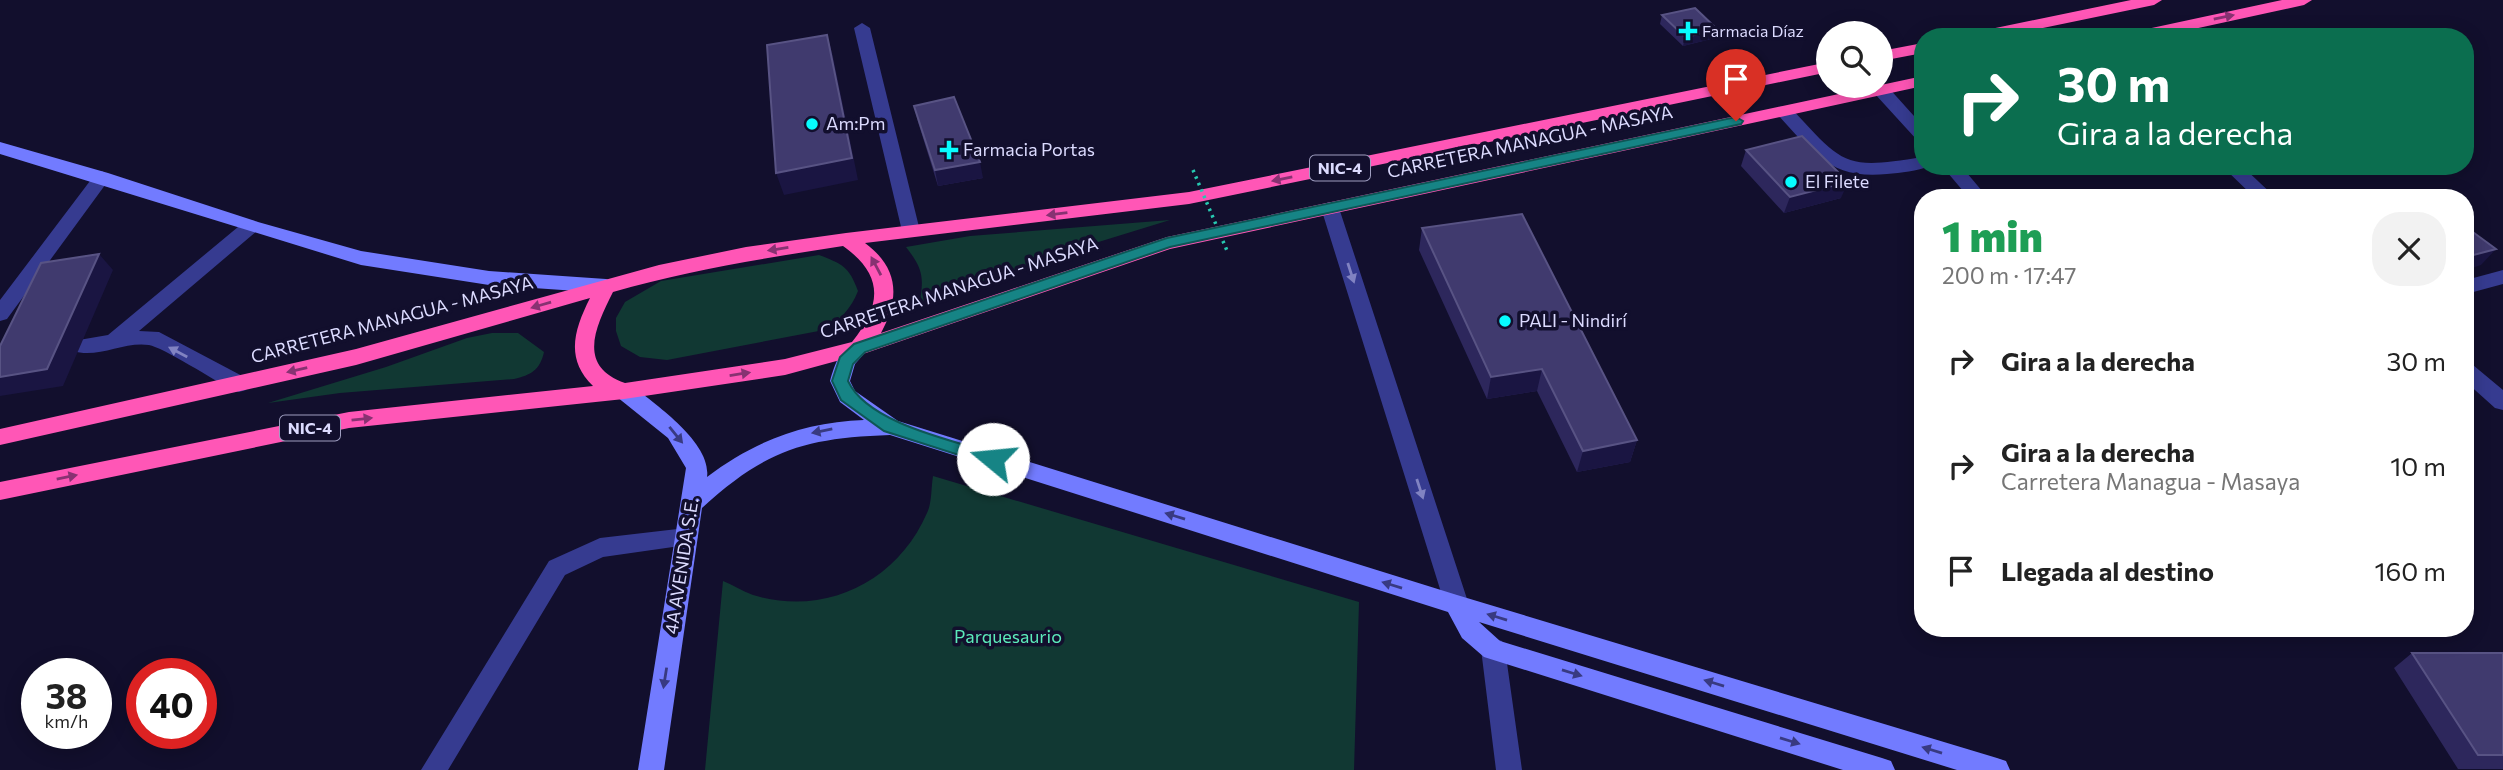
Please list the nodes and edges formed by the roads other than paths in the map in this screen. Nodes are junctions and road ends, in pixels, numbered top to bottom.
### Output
1 (2154, 0) edge
2 (2304, 0) edge
3 (862, 28) dead end
4 (2019, 28) edge
5 (2175, 28) edge
6 (1914, 50) edge
7 (1893, 54) edge
8 (1816, 70) edge
9 (1914, 83) edge
10 (1893, 87) edge
11 (1844, 98) edge
12 (1888, 98) edge
13 (1784, 111) junction
14 (1914, 126) edge
15 (0, 148) edge
16 (1914, 165) edge
17 (1959, 175) edge
18 (2241, 175) edge
19 (103, 177) junction
20 (1971, 189) edge
21 (2257, 189) edge
22 (1330, 208) junction
23 (251, 226) junction
24 (911, 231) junction
25 (846, 239) junction
26 (2503, 277) edge
27 (2474, 285) edge
28 (606, 286) junction
29 (0, 314) edge
30 (111, 344) junction
31 (80, 346) dead end
32 (859, 348) junction
33 (2474, 377) edge
34 (239, 384) junction
35 (624, 391) junction
36 (2503, 402) edge
37 (890, 427) junction
38 (0, 438) edge
39 (0, 491) edge
40 (692, 504) junction
41 (687, 537) junction
42 (1457, 605) junction
43 (1493, 649) junction
44 (434, 770) edge
45 (651, 770) edge
46 (1509, 770) edge
47 (1882, 770) edge
48 (1997, 770) edge

1 - 4 highway
5 -> 2 highway
3 - 24 street
6 - 7 highway
8 -> 24 highway, CARRETERA MANAGUA - MASAYA / NIC-4
9 - 10 highway, CARRETERA MANAGUA - MASAYA / NIC-4
11 - 13 highway, CARRETERA MANAGUA - MASAYA / NIC-4
12 - 14 street
13 - 16 street
13 - 22 highway, CARRETERA MANAGUA - MASAYA / NIC-4
15 - 19 street
17 - 20 street
18 - 21 street
19 - 23 street
19 - 29 street
22 - 32 highway, CARRETERA MANAGUA - MASAYA / NIC-4
22 -> 42 street
23 - 28 street
23 - 30 street
24 - 25 highway, CARRETERA MANAGUA - MASAYA / NIC-4
25 -> 28 highway, CARRETERA MANAGUA - MASAYA / NIC-4
32 -> 25 highway
26 - 27 street
28 -> 34 highway, CARRETERA MANAGUA - MASAYA / NIC-4
28 - 35 highway
30 - 31 street
34 -> 30 street
35 -> 32 highway, CARRETERA MANAGUA - MASAYA / NIC-4
32 - 37 street
33 - 36 street
34 - 38 highway, CARRETERA MANAGUA - MASAYA / NIC-4
39 -> 35 highway, CARRETERA MANAGUA - MASAYA / NIC-4
35 -> 40 street, 4A AVENIDA S.E.
37 -> 40 street
42 -> 37 street
40 - 41 street, 4A AVENIDA S.E.
41 - 44 street
41 -> 45 street, 4A AVENIDA S.E.
42 - 43 street
48 -> 42 street
43 - 46 street
43 -> 47 street

